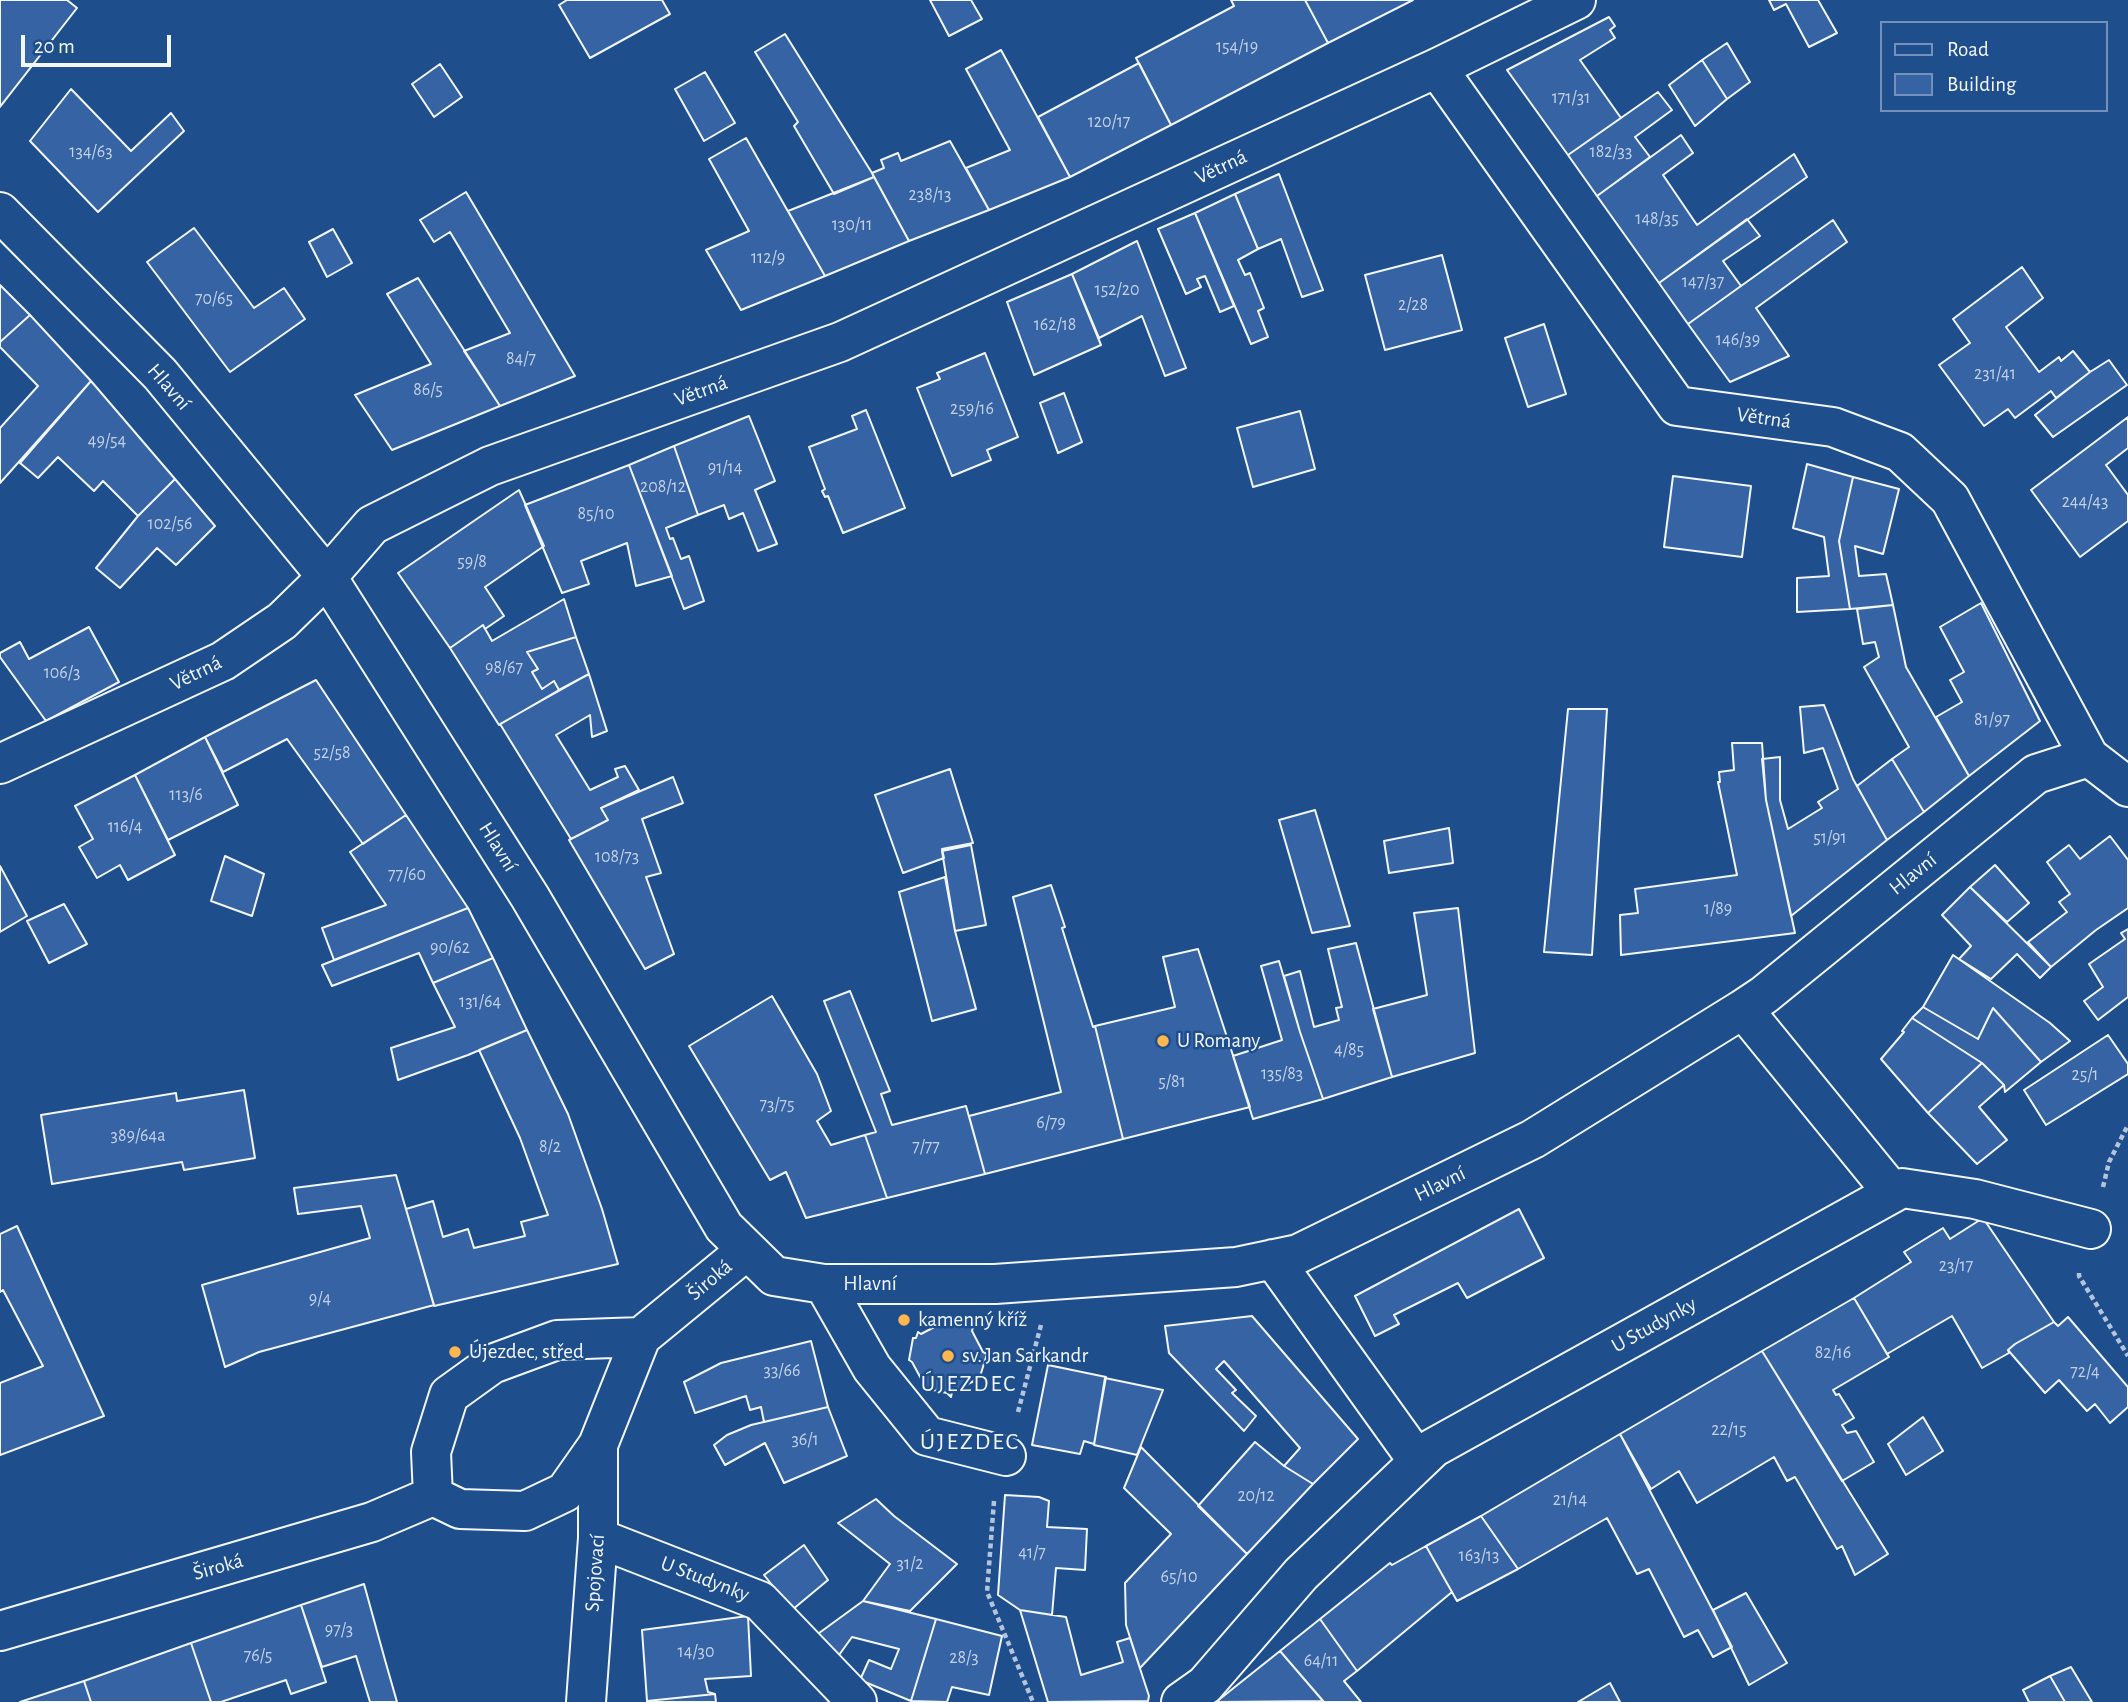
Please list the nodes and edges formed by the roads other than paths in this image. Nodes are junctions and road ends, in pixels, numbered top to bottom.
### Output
1 (1576, 0) edge
2 (1437, 68) junction
3 (0, 212) edge
4 (327, 577) junction
5 (2089, 757) junction
6 (0, 764) edge
7 (2128, 787) edge
8 (1743, 1009) junction
9 (1893, 1193) junction
10 (2091, 1229) dead end
11 (747, 1250) junction
12 (1273, 1259) junction
13 (824, 1284) junction
14 (641, 1337) junction
15 (598, 1445) junction
16 (1006, 1456) dead end
17 (1418, 1461) junction
18 (433, 1496) junction
19 (598, 1538) junction
20 (0, 1630) edge
21 (586, 1702) edge
22 (857, 1702) edge
23 (1181, 1702) edge

1 - 2 street, Větrná
2 - 4 street, Větrná
2 - 5 street, Větrná
3 - 4 street, Hlavní
4 - 6 street, Větrná
4 - 11 street, Hlavní
5 - 7 street
5 - 8 street, Hlavní
8 - 9 street
8 - 12 street, Hlavní
9 - 10 street, U Studynky
9 - 17 street, U Studynky
11 - 13 street, Hlavní
11 - 14 street, Široká
12 - 13 street, Hlavní
12 - 17 street
13 - 16 street
14 - 15 street, Široká
14 - 18 street
15 - 18 street, Široká
15 - 19 street, Spojovací
17 - 23 street, U Studynky
18 - 20 street, Široká
19 - 21 street, Spojovací
19 - 22 street, U Studynky

